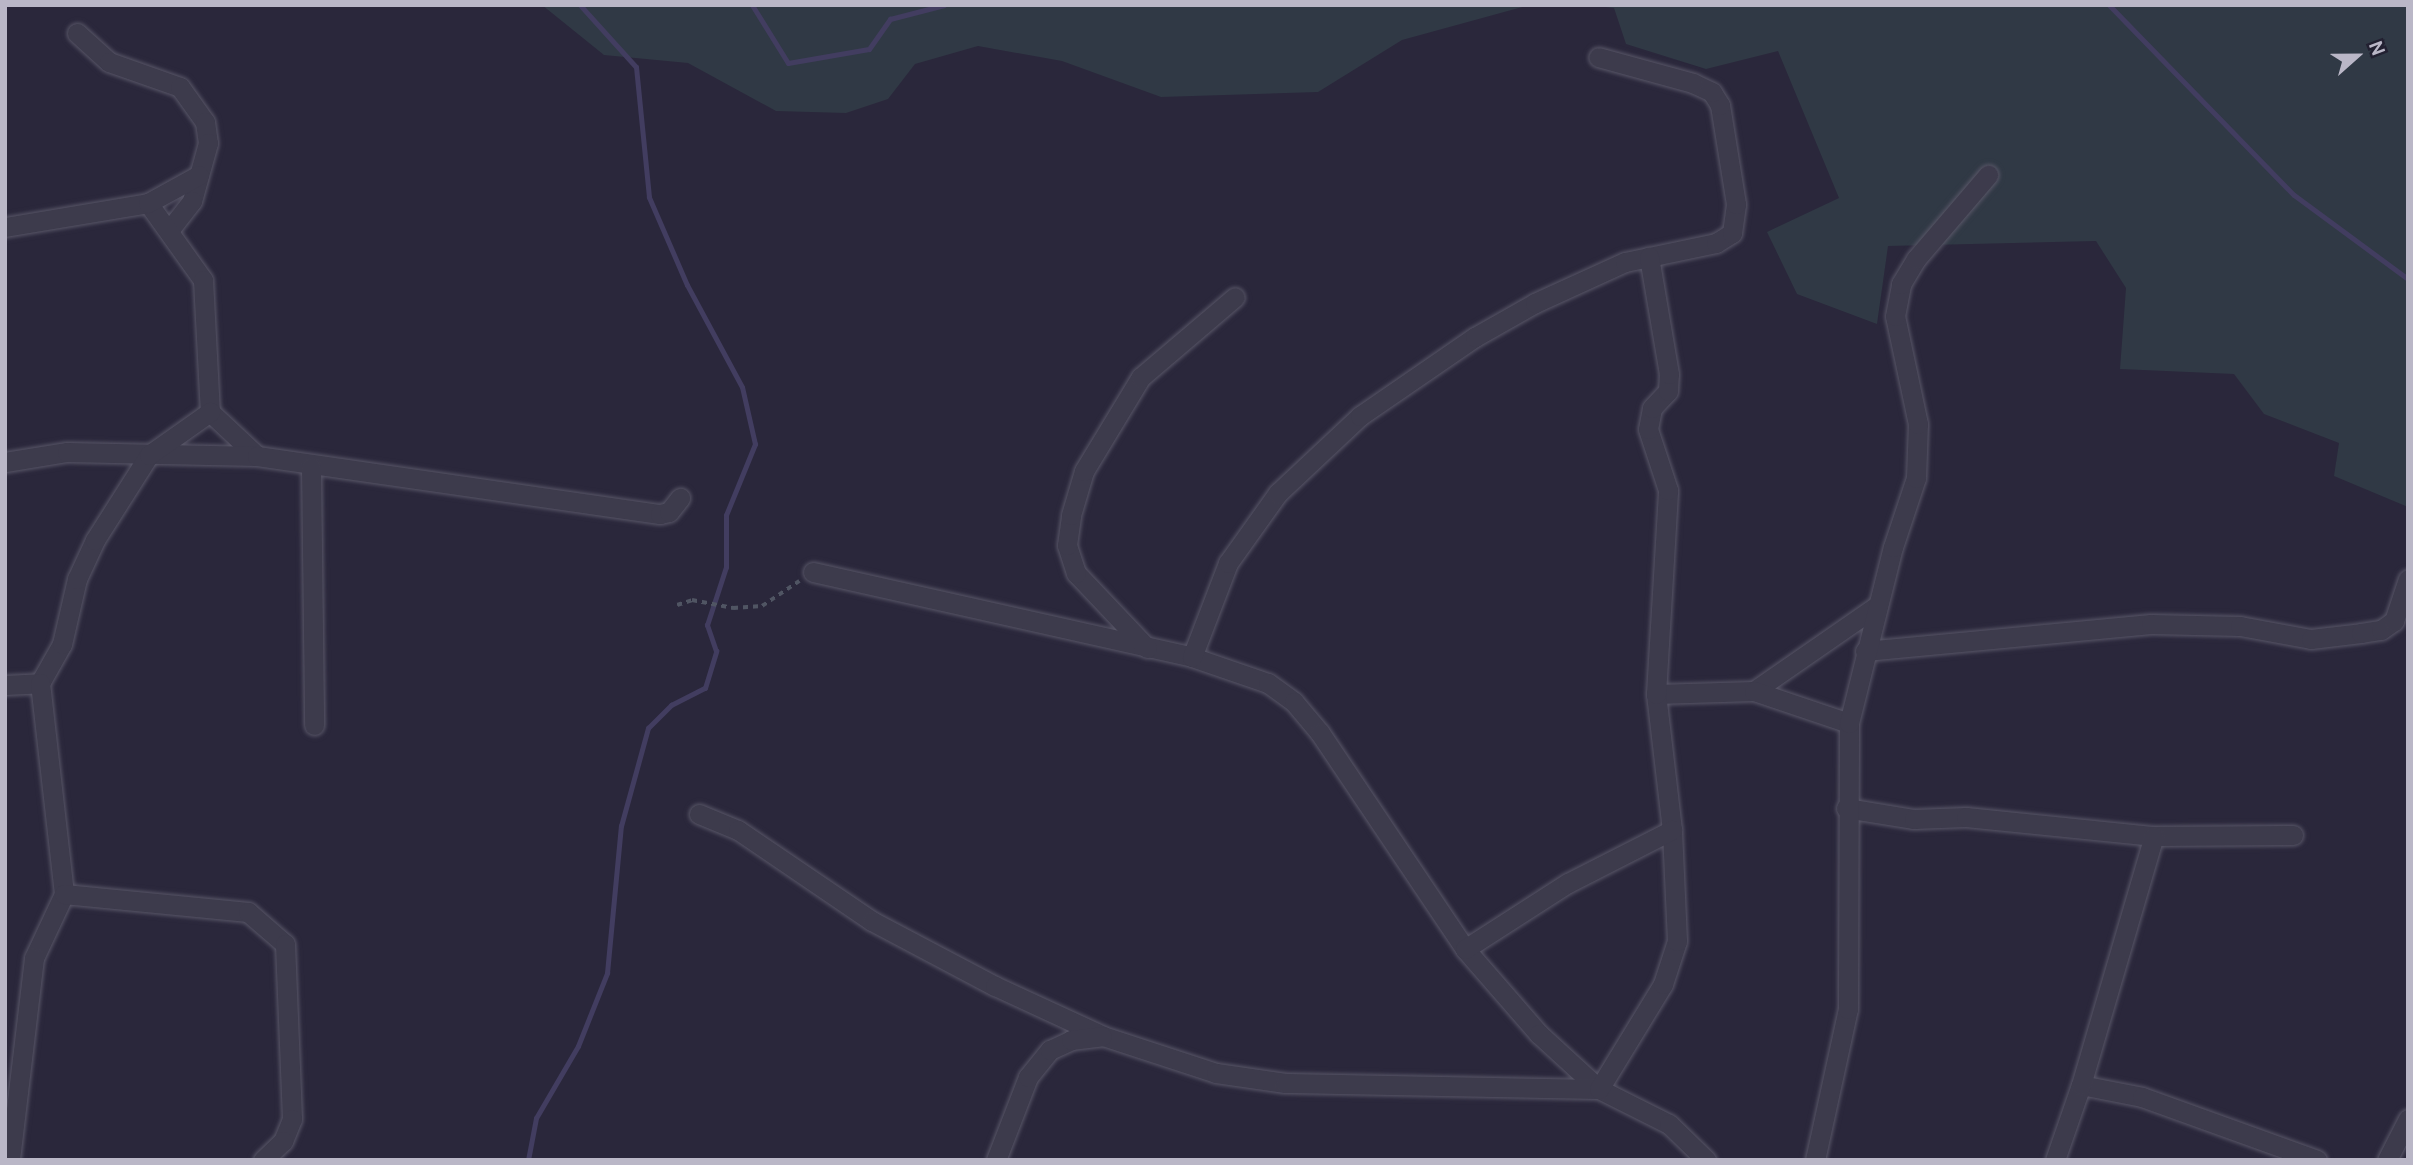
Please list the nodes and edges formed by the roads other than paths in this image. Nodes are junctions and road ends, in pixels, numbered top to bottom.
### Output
1 (76, 33) dead end
2 (1598, 57) dead end
3 (200, 175) junction
4 (1988, 175) dead end
5 (148, 203) junction
6 (5, 227) edge
7 (169, 230) junction
8 (1649, 257) junction
9 (1235, 297) dead end
10 (211, 412) junction
11 (149, 455) junction
12 (257, 456) junction
13 (5, 462) edge
14 (311, 467) junction
15 (680, 498) dead end
16 (813, 572) road end
17 (2408, 579) edge
18 (1878, 605) junction
19 (1148, 648) junction
20 (1866, 651) junction
21 (1192, 657) junction
22 (40, 683) junction
23 (5, 685) edge
24 (1754, 691) junction
25 (1656, 694) junction
26 (1849, 723) junction
27 (314, 725) dead end
28 (1846, 808) junction
29 (699, 814) dead end
30 (1672, 830) junction
31 (2293, 835) dead end
32 (2154, 836) junction
33 (64, 894) junction
34 (1465, 949) junction
35 (1103, 1036) junction
36 (2081, 1085) junction
37 (1599, 1089) junction
38 (2408, 1119) edge
39 (8, 1156) edge
40 (263, 1160) edge
41 (996, 1160) edge
42 (1706, 1160) edge
43 (1815, 1160) edge
44 (2055, 1160) edge
45 (2317, 1160) edge
46 (2388, 1160) edge

1 - 3 street
2 - 8 street
3 - 5 street
3 - 7 street
4 - 18 street
5 - 6 street
5 - 7 street
7 - 10 street
8 - 21 street
8 - 25 street
9 - 19 street
10 - 11 street
10 - 12 street
11 - 12 street
11 - 13 street
11 - 22 street
12 - 14 street
14 - 15 street
14 - 27 street
16 - 19 street
17 - 20 street
18 - 20 street
18 - 24 street
19 - 21 street
20 - 26 street
21 - 34 street
22 - 23 street
22 - 33 street
24 - 25 street
24 - 26 street
25 - 30 street
26 - 28 street
28 - 32 street
28 - 43 street
29 - 35 street
30 - 34 street
30 - 37 street
31 - 32 street
32 - 36 street
33 - 39 street
33 - 40 street
34 - 37 street
35 - 37 street
35 - 41 street
36 - 44 street
36 - 45 street
37 - 42 street
38 - 46 street

